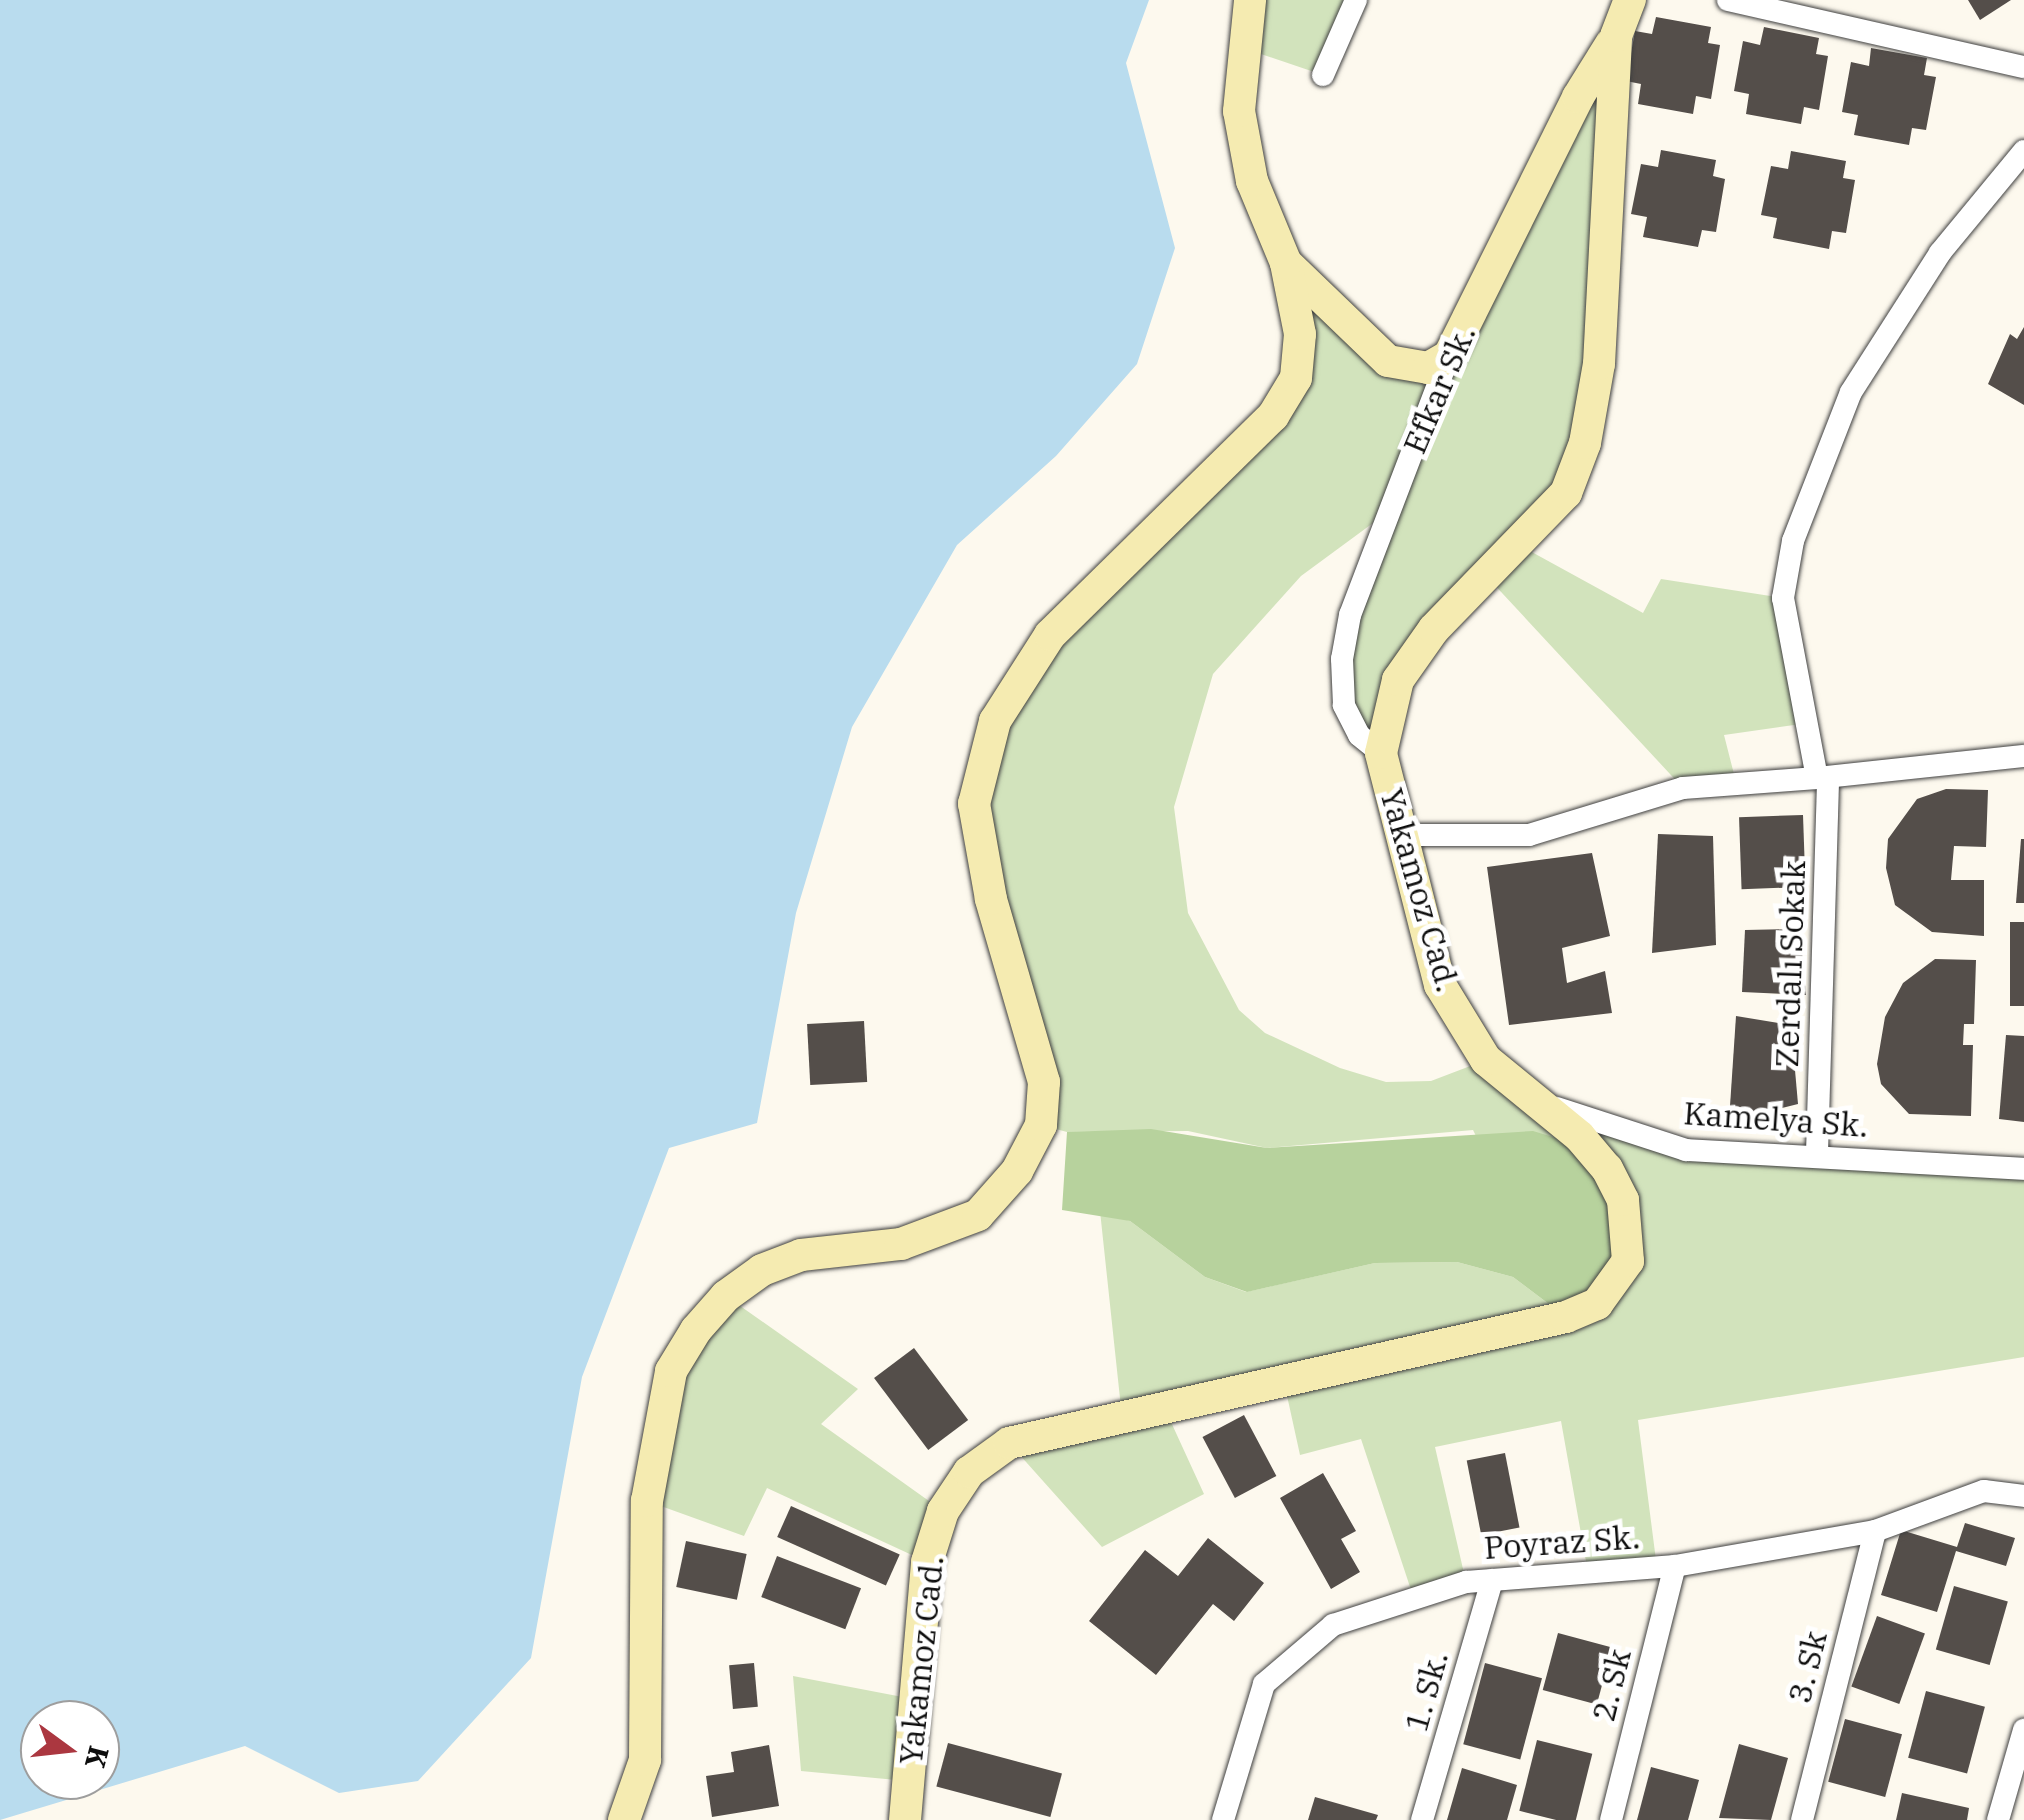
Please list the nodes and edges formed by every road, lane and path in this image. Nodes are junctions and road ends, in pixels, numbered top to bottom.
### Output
1 (1250, 0) edge
2 (1356, 0) edge
3 (1630, 0) edge
4 (1728, 0) edge
5 (1616, 36) junction
6 (2024, 67) edge
7 (1323, 76) dead end
8 (2024, 151) edge
9 (1286, 263) junction
10 (1449, 356) junction
11 (1381, 753) junction
12 (2024, 756) edge
13 (1822, 778) junction
14 (1402, 835) junction
15 (1531, 1097) junction
16 (1817, 1153) junction
17 (2024, 1169) edge
18 (2024, 1496) edge
19 (1875, 1530) junction
20 (1675, 1566) junction
21 (1492, 1580) junction
22 (2024, 1730) edge
23 (910, 1819) edge
24 (624, 1820) edge
25 (1223, 1820) edge
26 (1422, 1820) edge
27 (1611, 1820) edge
28 (1802, 1820) edge
29 (1998, 1820) edge

1 - 9 street
2 - 7 street
3 - 5 street, Yakamoz Cad.
4 - 6 street
5 - 10 street, Efkar Sk.
5 - 11 street, Yakamoz Cad.
8 - 13 street, Zerdalı Sokak
9 - 10 street
9 - 24 street
10 - 11 street, Efkar Sk.
11 - 14 street, Yakamoz Cad.
12 - 13 street
13 - 14 street
13 - 16 street, Zerdalı Sokak
14 - 15 street, Yakamoz Cad.
15 - 16 street, Kamelya Sk.
15 - 23 street, Yakamoz Cad.
16 - 17 street, Kamelya Sk.
18 - 19 street, Poyraz Sk.
19 - 20 street, Poyraz Sk.
19 - 28 street, 3. Sk
20 - 21 street, Poyraz Sk.
20 - 27 street, 2. Sk
21 - 25 street, Poyraz Sk.
21 - 26 street, 1. Sk.
22 - 29 street

